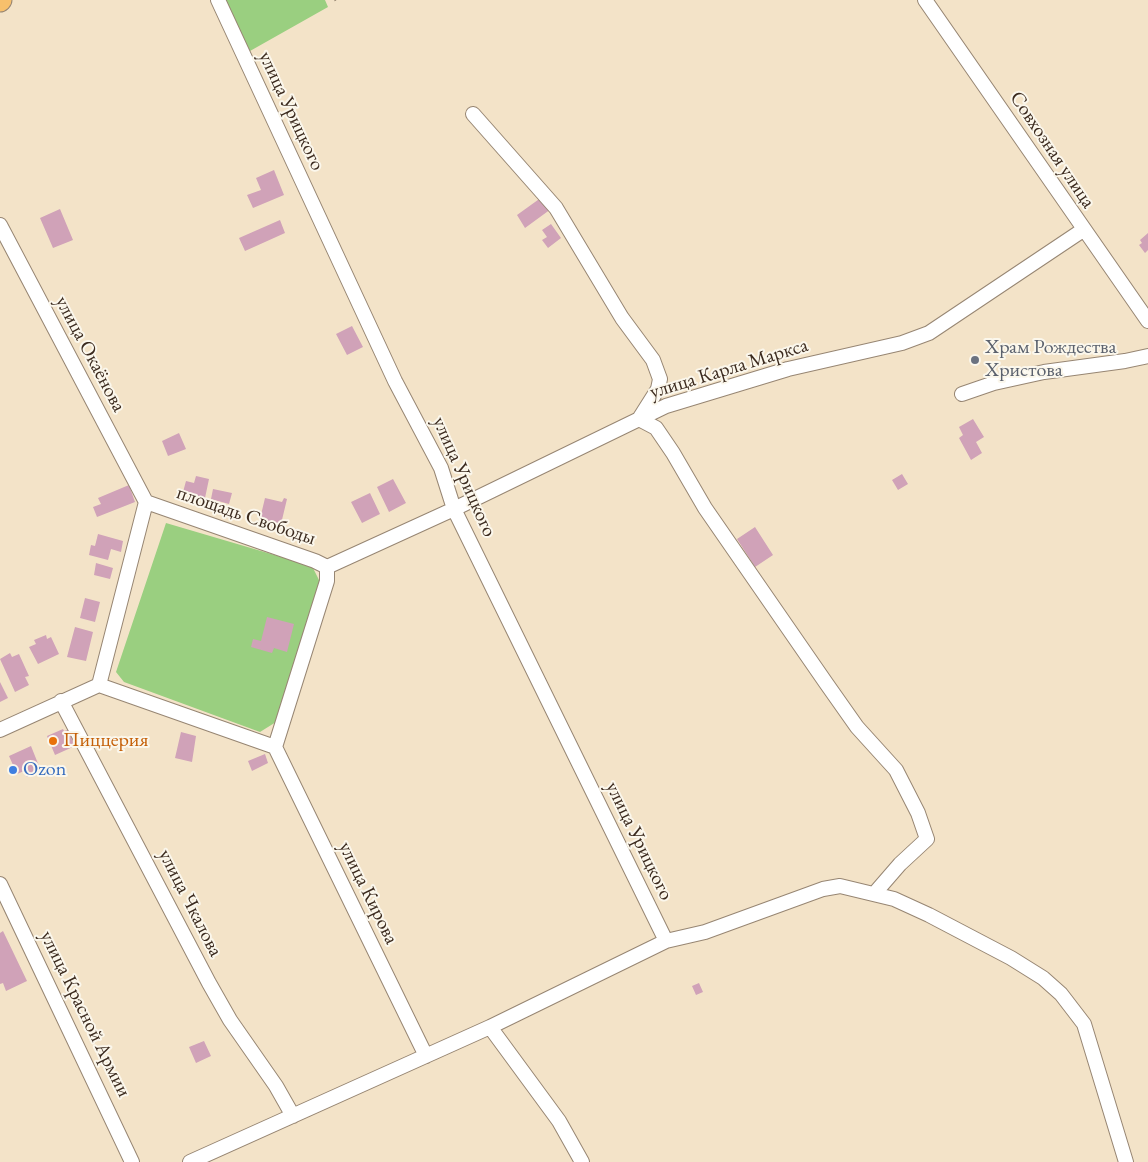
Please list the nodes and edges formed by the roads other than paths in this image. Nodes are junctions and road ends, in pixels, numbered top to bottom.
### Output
1 (218, 0) edge
2 (925, 0) edge
3 (473, 114) dead end
4 (0, 225) edge
5 (1082, 230) junction
6 (1148, 321) edge
7 (1148, 356) edge
8 (962, 394) dead end
9 (639, 419) junction
10 (146, 502) junction
11 (454, 509) junction
12 (327, 567) junction
13 (99, 685) junction
14 (61, 701) junction
15 (0, 730) edge
16 (275, 747) junction
17 (0, 884) edge
18 (874, 894) junction
19 (666, 941) junction
20 (490, 1027) junction
21 (426, 1056) junction
22 (293, 1116) junction
23 (132, 1162) edge
24 (190, 1162) edge
25 (582, 1162) edge
26 (1126, 1162) edge

1 - 11 street, улица Урицкого
2 - 5 street, Совхозная улица
3 - 9 street
4 - 10 street, улица Окаёнова
5 - 6 street, Совхозная улица
5 - 9 street, улица Карла Маркса
7 - 8 street
9 - 11 street, улица Карла Маркса
9 - 18 street
10 - 12 street, площадь Свободы
10 - 13 street, площадь Свободы
11 - 12 street, улица Карла Маркса
11 - 19 street, улица Урицкого
12 - 16 street, площадь Свободы
13 - 14 street
13 - 16 street
14 - 15 street
14 - 22 street, улица Чкалова
16 - 21 street, улица Кирова
17 - 23 street, улица Красной Армии
18 - 19 street
18 - 26 street
19 - 20 street
20 - 21 street
20 - 25 street
21 - 22 street
22 - 24 street

